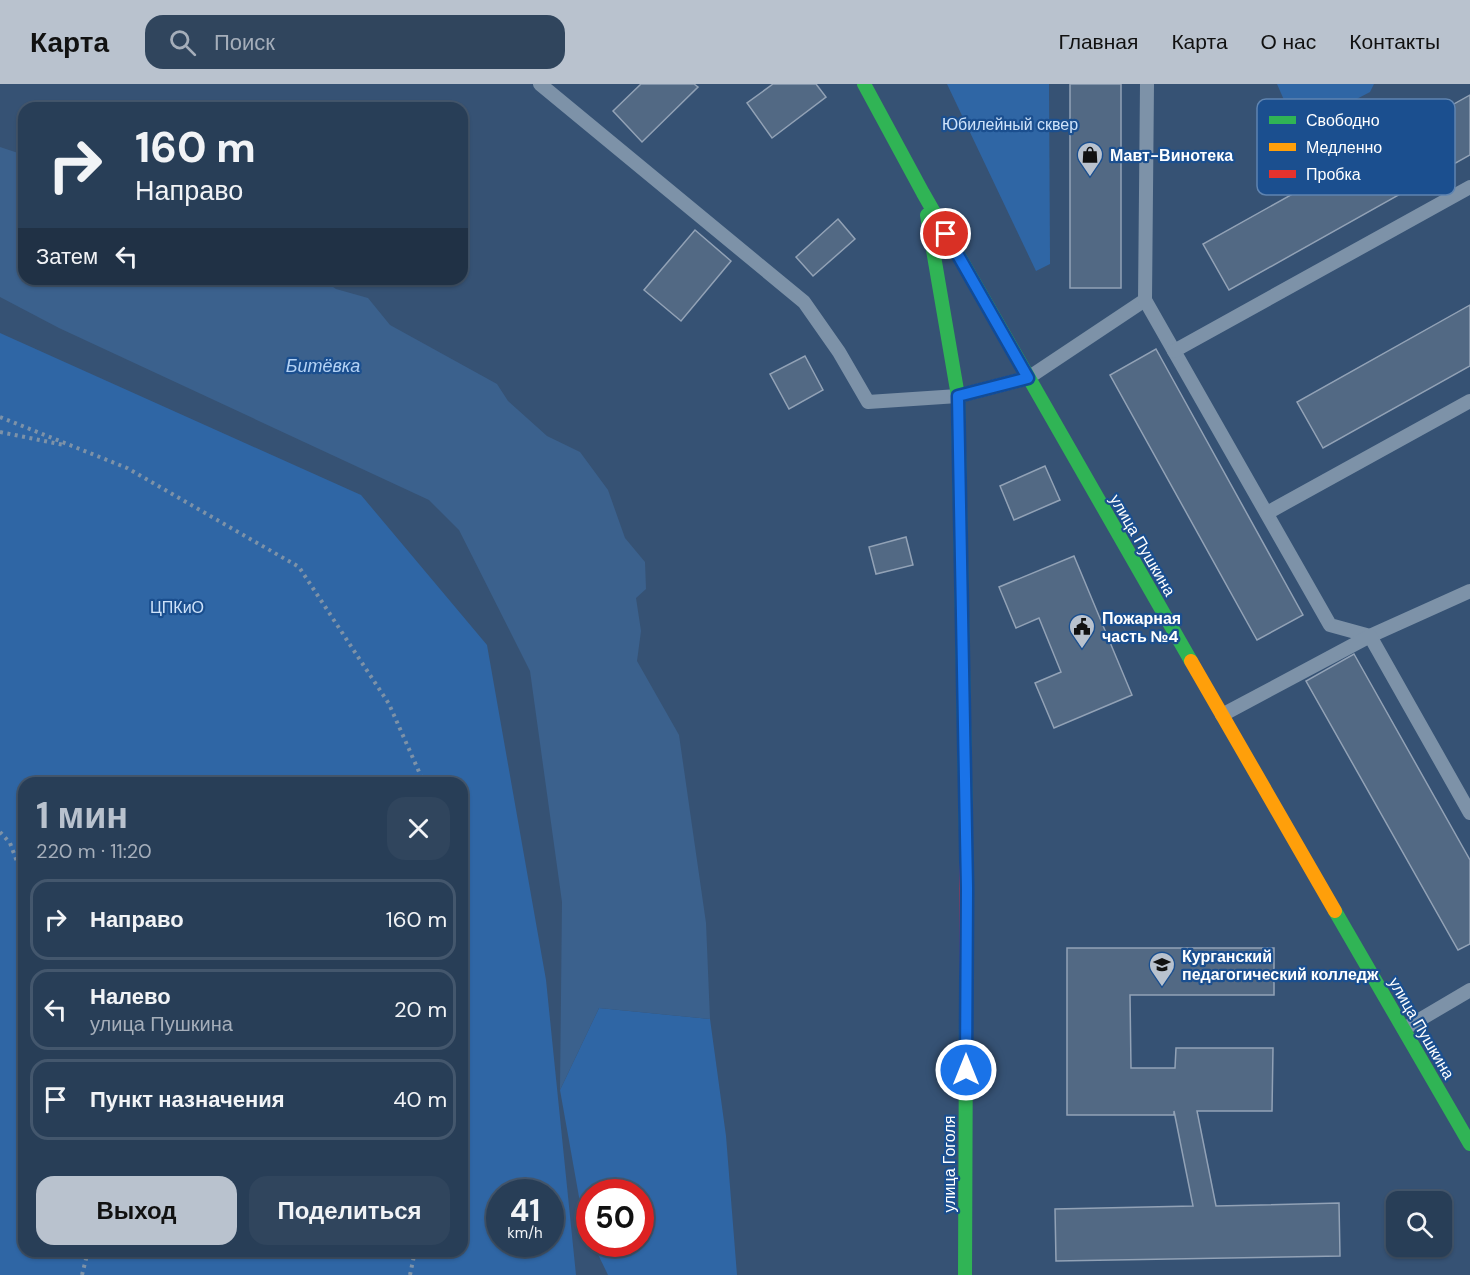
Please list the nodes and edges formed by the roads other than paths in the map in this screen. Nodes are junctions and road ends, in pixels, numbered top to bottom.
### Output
1 (540, 84) edge
2 (864, 84) edge
3 (1147, 84) edge
4 (1470, 187) edge
5 (923, 193) junction
6 (1145, 300) junction
7 (1174, 351) junction
8 (1028, 378) junction
9 (958, 396) junction
10 (1470, 401) edge
11 (1267, 513) junction
12 (1470, 591) edge
13 (1370, 636) junction
14 (1222, 715) junction
15 (1470, 813) edge
16 (1470, 990) edge
17 (1404, 1029) junction
18 (1470, 1144) edge
19 (965, 1275) edge

1 - 9 lane
2 - 5 main road, улица Пушкина
3 - 6 lane
4 - 7 lane
5 - 8 main road, улица Пушкина
5 - 9 main road, улица Гоголя
6 - 7 lane
6 - 8 lane
7 - 11 lane
8 - 9 lane
8 - 14 main road, улица Пушкина
9 - 19 main road, улица Гоголя
10 - 11 lane
11 - 13 lane
12 - 13 lane
13 - 14 lane
13 - 15 lane
14 - 17 main road, улица Пушкина
16 - 17 lane
17 - 18 main road, улица Пушкина

